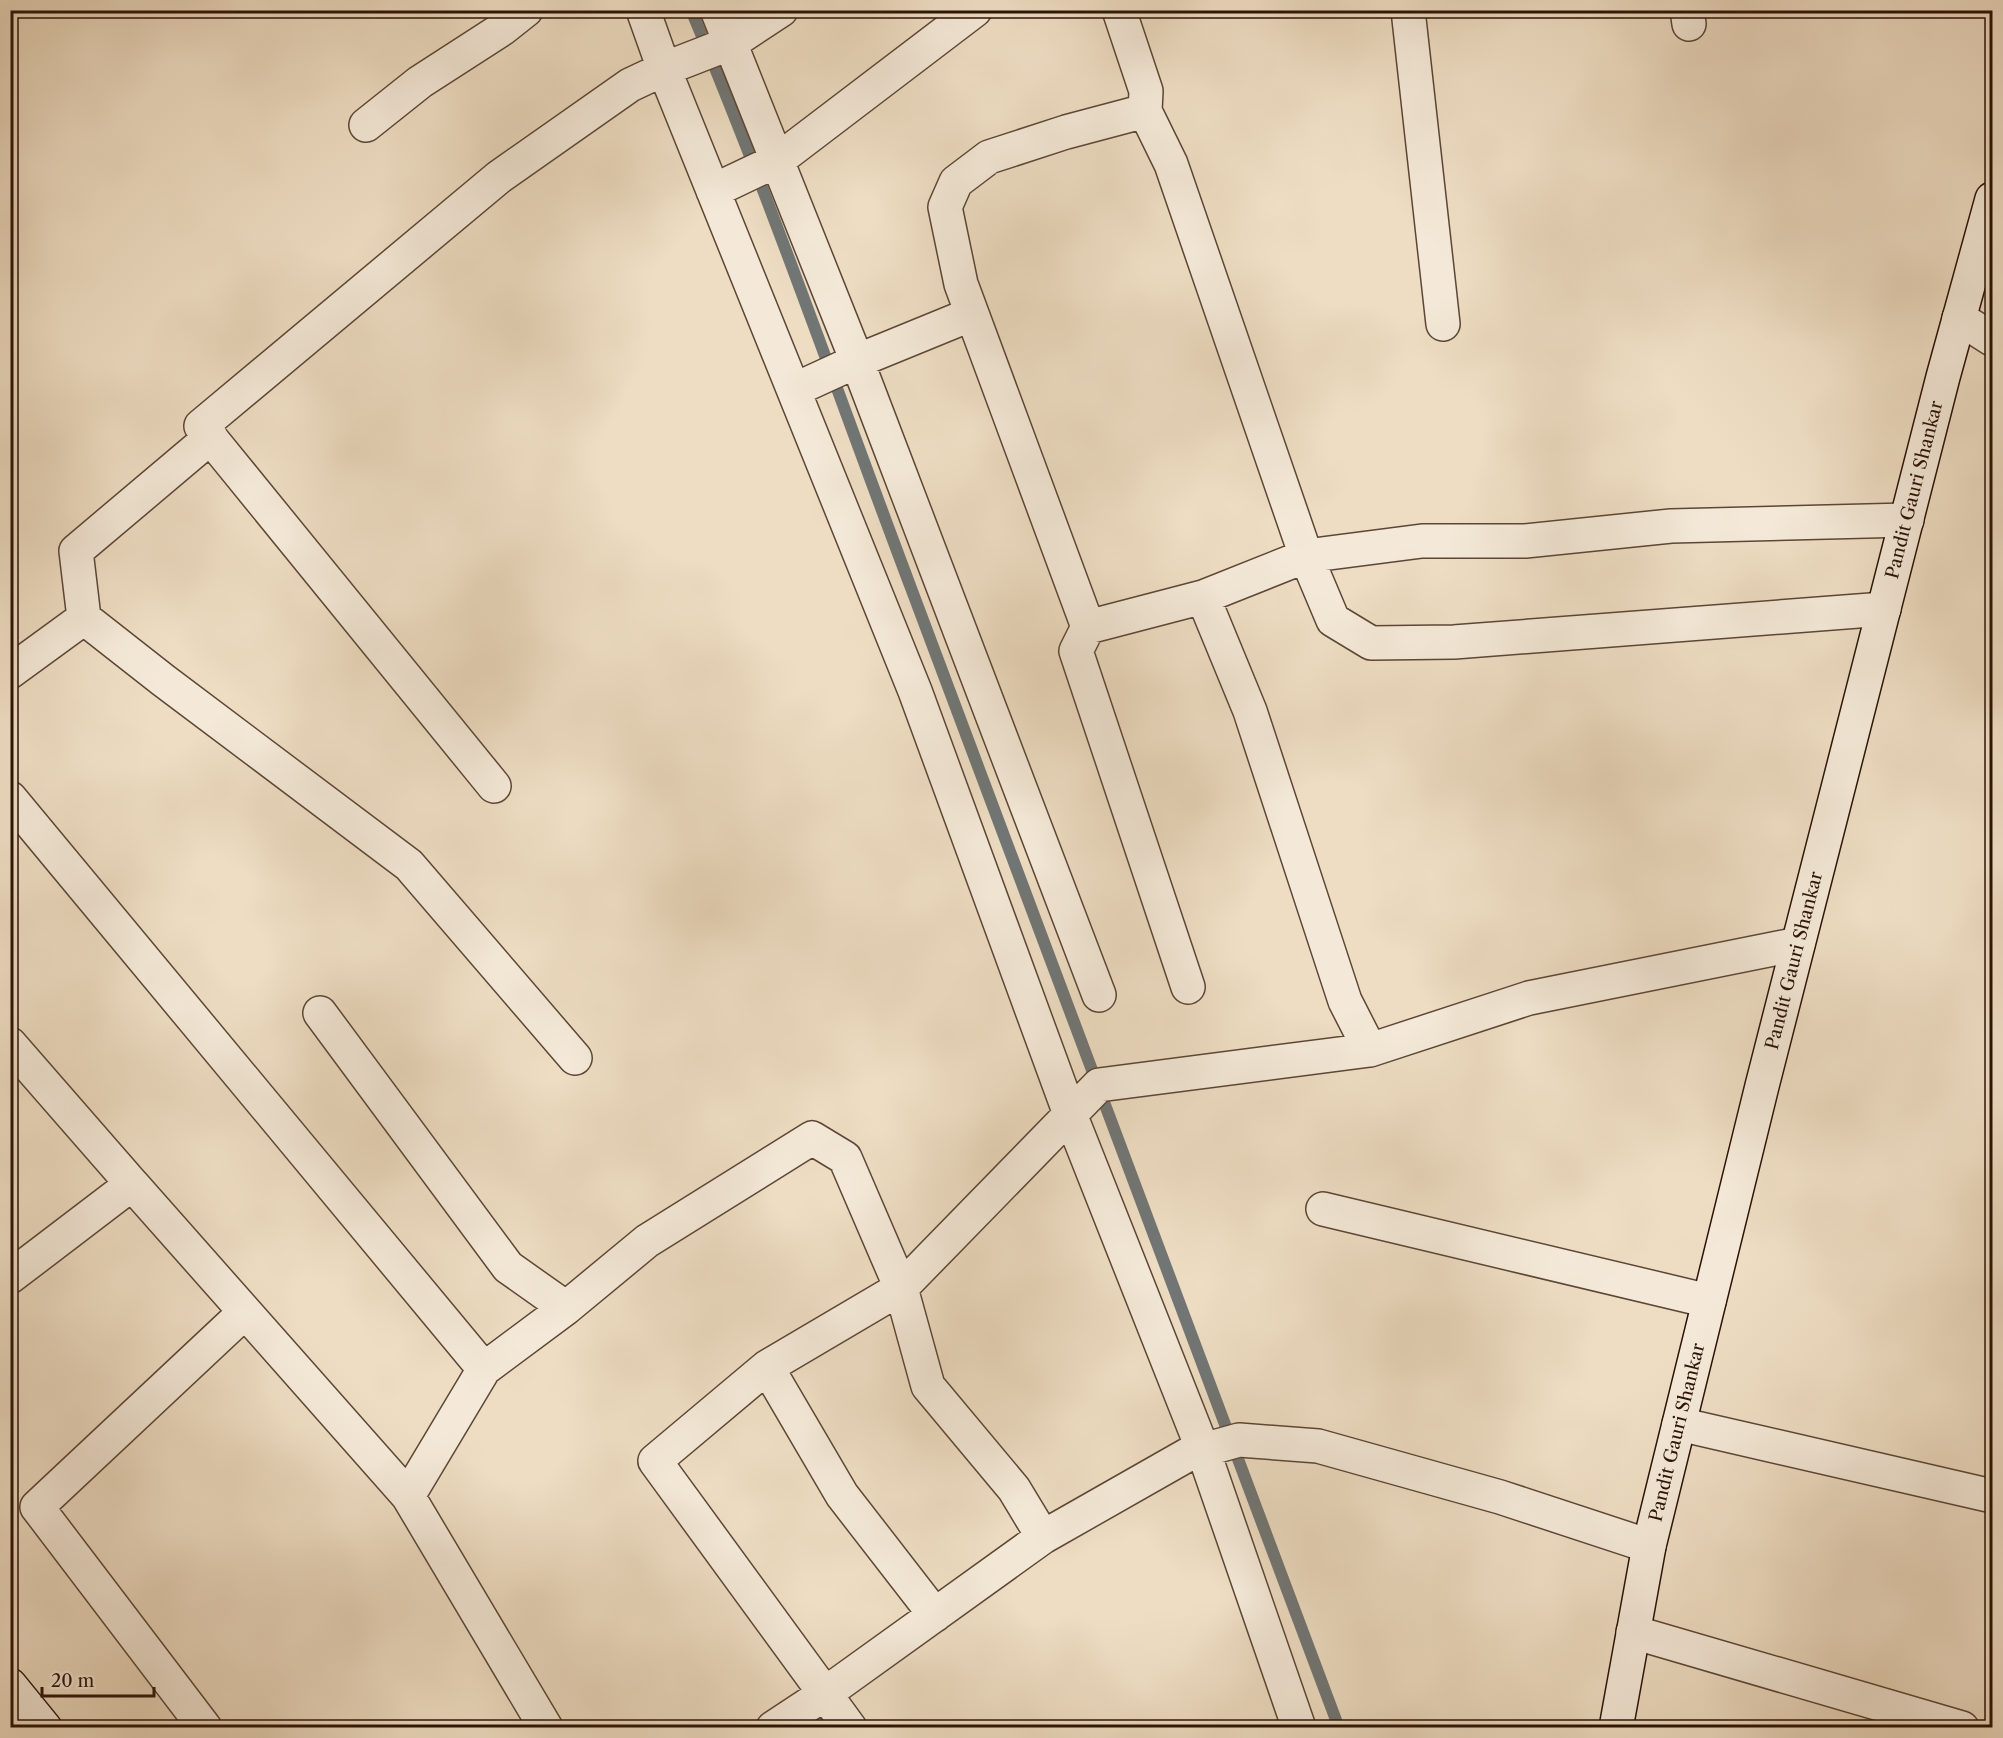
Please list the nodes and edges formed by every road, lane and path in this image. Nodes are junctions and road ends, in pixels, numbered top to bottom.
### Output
1 (526, 10) edge
2 (643, 10) edge
3 (717, 10) edge
4 (781, 10) edge
5 (975, 10) edge
6 (1119, 10) edge
7 (1408, 10) edge
8 (731, 43) junction
9 (664, 69) junction
10 (1145, 111) junction
11 (366, 125) dead end
12 (778, 160) junction
13 (713, 191) junction
14 (1992, 198) edge
15 (972, 314) junction
16 (1959, 318) junction
17 (1443, 324) dead end
18 (1992, 339) edge
19 (857, 361) junction
20 (794, 390) junction
21 (210, 437) junction
22 (1906, 520) junction
23 (1306, 556) junction
24 (1203, 597) junction
25 (1884, 609) junction
26 (84, 618) junction
27 (1088, 627) junction
28 (10, 672) edge
29 (494, 786) dead end
30 (10, 798) edge
31 (1798, 944) junction
32 (1188, 987) dead end
33 (1099, 995) dead end
34 (320, 1013) dead end
35 (10, 1044) edge
36 (1370, 1050) junction
37 (575, 1058) dead end
38 (1070, 1114) junction
39 (132, 1184) junction
40 (1323, 1209) dead end
41 (10, 1277) edge
42 (901, 1287) junction
43 (1709, 1301) junction
44 (566, 1308) junction
45 (245, 1312) junction
46 (767, 1367) junction
47 (484, 1369) junction
48 (1679, 1424) junction
49 (1203, 1450) junction
50 (408, 1496) junction
51 (1992, 1496) edge
52 (1043, 1537) junction
53 (1649, 1546) junction
54 (935, 1615) junction
55 (1633, 1632) junction
56 (10, 1685) edge
57 (826, 1693) junction
58 (45, 1728) edge
59 (205, 1728) edge
60 (546, 1728) edge
61 (773, 1728) edge
62 (850, 1728) edge
63 (1299, 1728) edge
64 (1616, 1728) edge
65 (1962, 1728) edge

1 - 11 street
2 - 9 street
3 - 8 street
4 - 8 street
5 - 12 street
6 - 10 street
7 - 17 street
8 - 9 street
8 - 12 street
9 - 13 street
9 - 21 street
10 - 15 street
10 - 23 street
12 - 13 street
12 - 19 street
13 - 20 street
14 - 16 street, Pandit Gauri Shankar
15 - 19 street
15 - 27 street
16 - 18 street
16 - 22 street, Pandit Gauri Shankar
19 - 20 street
19 - 33 street
20 - 38 street
21 - 26 street
21 - 29 street
22 - 23 street
22 - 25 street, Pandit Gauri Shankar
23 - 24 street
23 - 25 street
24 - 27 street
24 - 36 street
25 - 31 street, Pandit Gauri Shankar
26 - 28 street
26 - 37 street
27 - 32 street
30 - 47 street
31 - 36 street
31 - 43 street, Pandit Gauri Shankar
34 - 44 street
35 - 39 street
36 - 38 street
38 - 42 street
38 - 49 street
39 - 41 street
39 - 45 street
40 - 43 street
42 - 44 street
42 - 46 street
42 - 52 street
43 - 48 street, Pandit Gauri Shankar
44 - 47 street
45 - 50 street
45 - 59 street
46 - 54 street
46 - 57 street
47 - 50 street
48 - 51 street
48 - 53 street, Pandit Gauri Shankar
49 - 52 street
49 - 53 street
49 - 63 street
50 - 60 street
52 - 54 street
53 - 55 street, Pandit Gauri Shankar
54 - 57 street
55 - 64 street, Pandit Gauri Shankar
55 - 65 street
56 - 58 street
57 - 61 street
57 - 62 street

